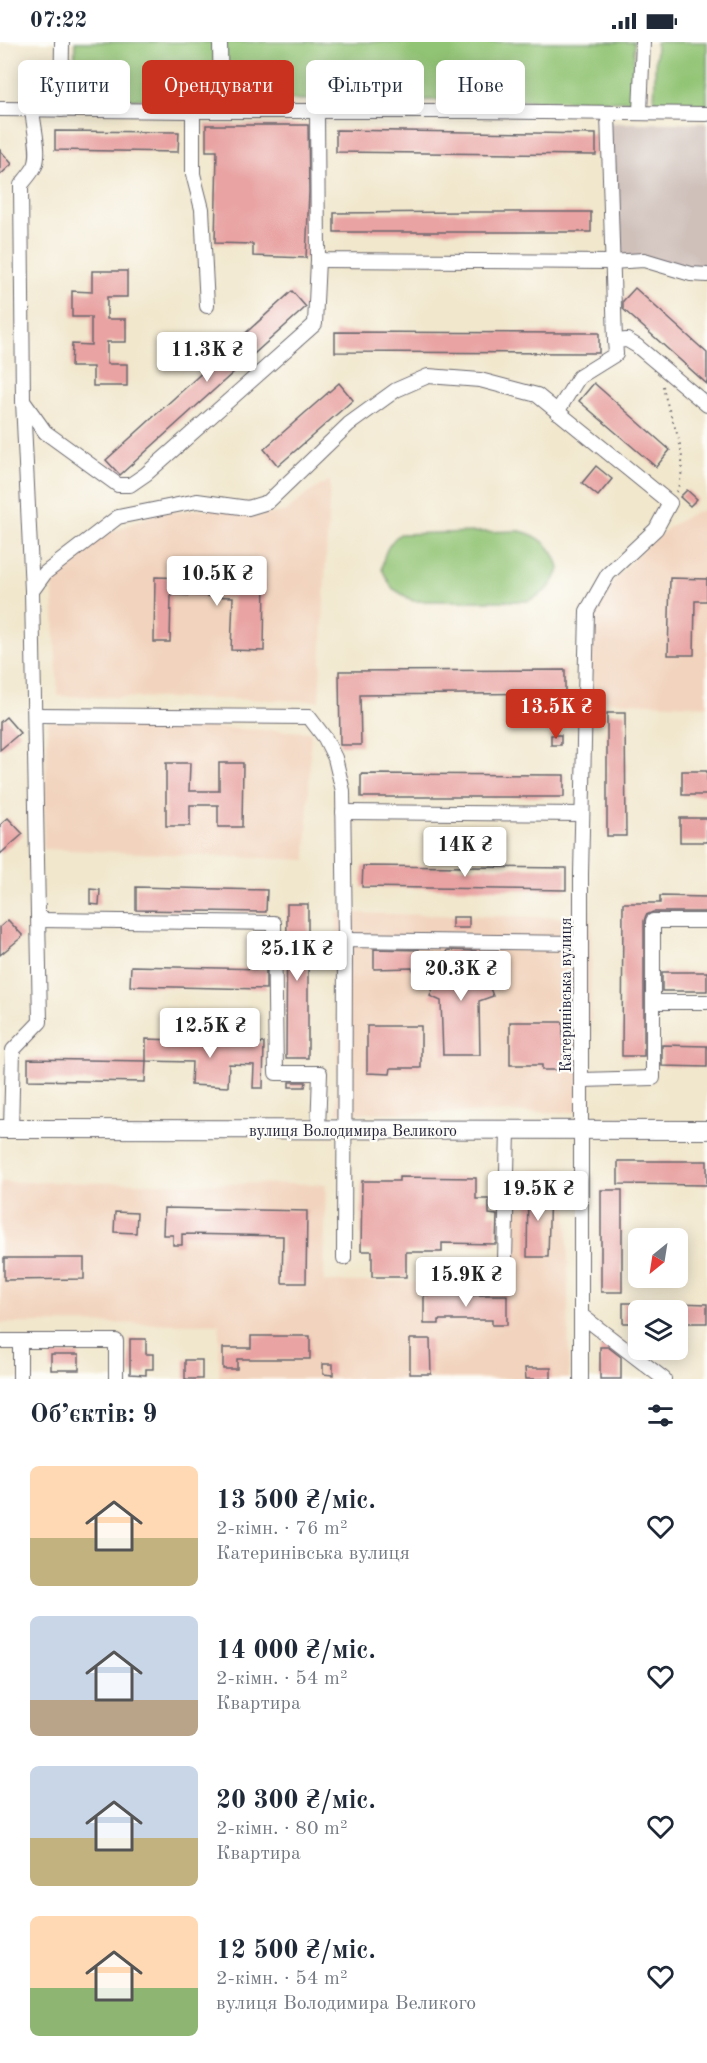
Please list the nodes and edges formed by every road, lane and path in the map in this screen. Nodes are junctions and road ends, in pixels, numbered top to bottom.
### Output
1 (62, 42) edge
2 (220, 42) edge
3 (643, 42) edge
4 (62, 60) edge
5 (220, 60) edge
6 (0, 109) edge
7 (18, 109) edge
8 (424, 111) edge
9 (608, 112) junction
10 (639, 112) junction
11 (33, 114) edge
12 (193, 114) edge
13 (317, 114) edge
14 (707, 114) edge
15 (318, 260) junction
16 (611, 262) junction
17 (707, 275) edge
18 (207, 306) dead end
19 (615, 341) junction
20 (665, 370) junction
21 (22, 401) junction
22 (707, 405) edge
23 (557, 412) junction
24 (670, 503) junction
25 (32, 591) junction
26 (35, 715) junction
27 (343, 812) junction
28 (582, 814) junction
29 (39, 920) junction
30 (707, 921) edge
31 (345, 940) junction
32 (581, 943) junction
33 (653, 1002) junction
34 (707, 1002) edge
35 (582, 1080) junction
36 (5, 1129) edge
37 (508, 1129) junction
38 (318, 1130) junction
39 (346, 1130) junction
40 (582, 1130) junction
41 (707, 1130) edge
42 (344, 1258) dead end
43 (505, 1261) dead end
44 (581, 1316) junction
45 (0, 1341) edge
46 (21, 1341) junction
47 (20, 1379) edge
48 (116, 1379) edge
49 (580, 1379) edge
50 (664, 1379) edge

1 - 4 street
2 - 5 street
3 - 10 street
6 - 7 street
8 - 9 street
9 - 10 street
9 - 16 street
10 - 14 street
11 - 21 street
12 - 18 street
13 - 15 street
15 - 16 street
15 - 21 street
16 - 17 street
16 - 19 street
19 - 20 street
19 - 23 street
20 - 22 street
20 - 24 path
21 - 25 street
23 - 24 street
23 - 25 street
24 - 28 street, Катеринівська вулиця
25 - 26 street
26 - 27 street
26 - 29 street
27 - 28 street
27 - 31 street
28 - 32 street, Катеринівська вулиця
29 - 36 street
29 - 38 street
30 - 33 street
31 - 32 street
31 - 39 street
32 - 35 street, Катеринівська вулиця
33 - 34 street
33 - 35 street
35 - 40 street, Катеринівська вулиця
36 - 38 main road, вулиця Володимира Великого
37 - 39 main road, вулиця Володимира Великого
37 - 40 main road, вулиця Володимира Великого
37 - 43 street
38 - 39 main road, вулиця Володимира Великого
39 - 42 street
40 - 41 main road, вулиця Володимира Великого
40 - 44 street, Катеринівська вулиця
44 - 49 street, Катеринівська вулиця
44 - 50 street
45 - 46 street
46 - 47 street
46 - 48 street

